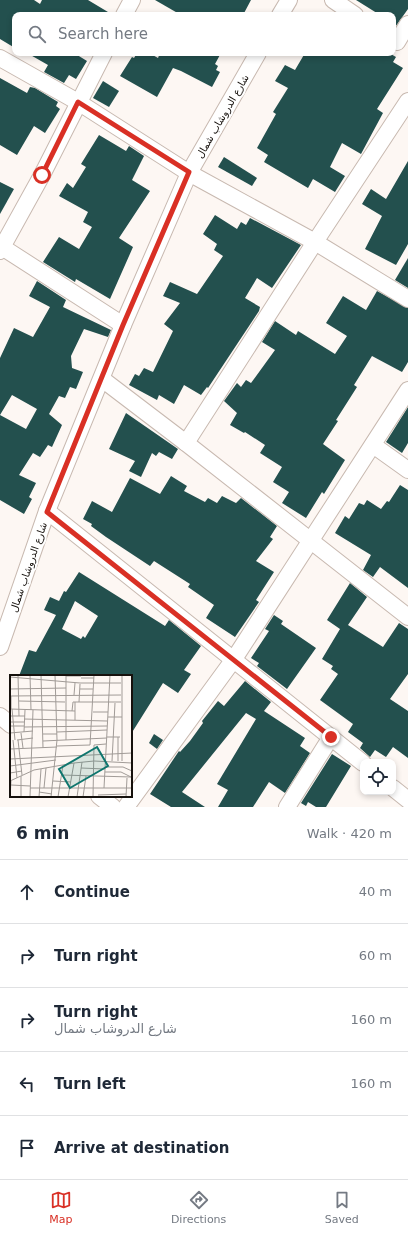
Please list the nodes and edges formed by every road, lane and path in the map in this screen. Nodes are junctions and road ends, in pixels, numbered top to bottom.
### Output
1 (132, 0) edge
2 (289, 0) edge
3 (333, 0) edge
4 (126, 12) edge
5 (282, 12) edge
6 (351, 12) edge
7 (408, 24) edge
8 (399, 44) edge
9 (102, 56) edge
10 (256, 56) edge
11 (0, 58) edge
12 (408, 101) edge
13 (78, 102) junction
14 (189, 172) junction
15 (315, 242) junction
16 (1, 249) edge
17 (408, 298) edge
18 (123, 325) junction
19 (102, 379) junction
20 (408, 390) edge
21 (186, 443) junction
22 (373, 445) junction
23 (408, 470) edge
24 (47, 512) junction
25 (311, 542) junction
26 (408, 617) edge
27 (0, 646) edge
28 (234, 659) junction
29 (0, 716) edge
30 (10, 724) edge
31 (331, 737) junction
32 (360, 761) edge
33 (396, 790) edge
34 (100, 797) edge
35 (408, 800) edge
36 (113, 807) edge
37 (126, 807) edge
38 (287, 807) edge

1 - 4 street
2 - 5 street
3 - 6 street
7 - 8 street
9 - 13 street
10 - 14 street, شارع الدروشاب شمال
11 - 13 street
12 - 15 street
13 - 14 street
13 - 16 street
14 - 15 street
14 - 18 street, شارع الدروشاب شمال
15 - 17 street
15 - 21 street
16 - 18 street
18 - 19 street, شارع الدروشاب شمال
19 - 21 street
19 - 24 street, شارع الدروشاب شمال
20 - 22 street
21 - 25 street
22 - 23 street
22 - 25 street
24 - 27 street, شارع الدروشاب شمال
24 - 28 street
25 - 26 street
25 - 28 street
28 - 31 street
28 - 37 street
29 - 30 street
31 - 32 street
31 - 38 street
33 - 35 street
34 - 36 street

